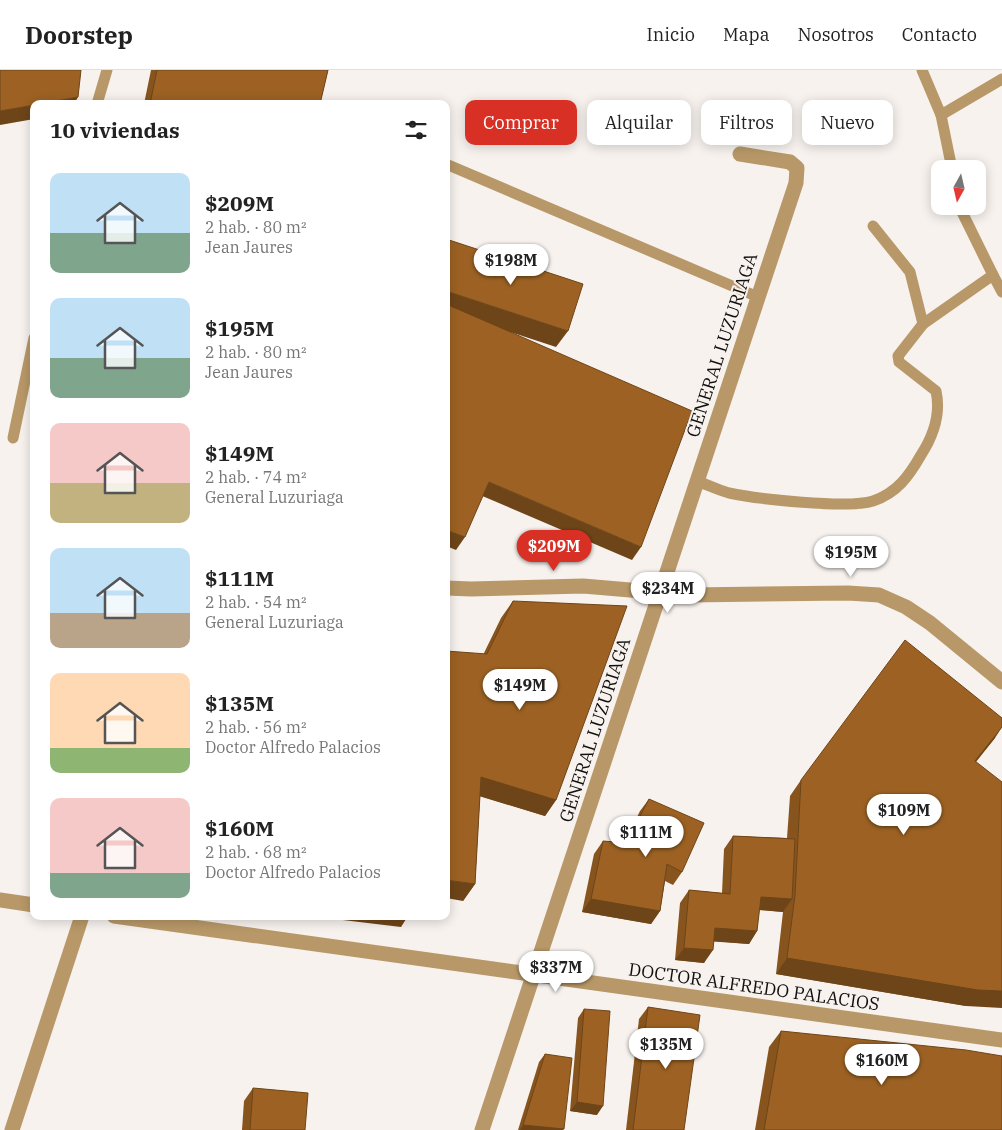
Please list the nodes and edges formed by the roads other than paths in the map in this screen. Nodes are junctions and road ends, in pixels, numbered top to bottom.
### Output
1 (106, 70) edge
2 (922, 70) edge
3 (1002, 79) edge
4 (98, 100) edge
5 (941, 115) junction
6 (740, 154) dead end
7 (950, 160) edge
8 (450, 166) edge
9 (964, 215) edge
10 (873, 226) dead end
11 (993, 275) junction
12 (1002, 292) edge
13 (758, 298) junction
14 (923, 324) junction
15 (30, 357) edge
16 (13, 438) dead end
17 (697, 481) junction
18 (450, 588) edge
19 (659, 593) junction
20 (1002, 682) edge
21 (0, 900) edge
22 (30, 904) edge
23 (81, 920) edge
24 (143, 920) edge
25 (535, 975) junction
26 (1002, 1040) edge
27 (12, 1130) edge
28 (482, 1130) edge

1 - 4 lane
2 - 5 lane
3 - 5 lane
5 - 7 lane
6 - 13 street, GENERAL LUZURIAGA
8 - 13 lane
9 - 11 lane
10 - 14 lane
11 - 12 lane
11 - 14 lane
13 - 17 street, GENERAL LUZURIAGA
14 - 17 lane
15 - 16 lane
17 - 19 street, GENERAL LUZURIAGA
18 - 19 street
19 - 20 street
19 - 25 street, GENERAL LUZURIAGA
21 - 22 street
23 - 27 street
24 - 25 street, DOCTOR ALFREDO PALACIOS
25 - 26 street, DOCTOR ALFREDO PALACIOS
25 - 28 street, GENERAL LUZURIAGA

